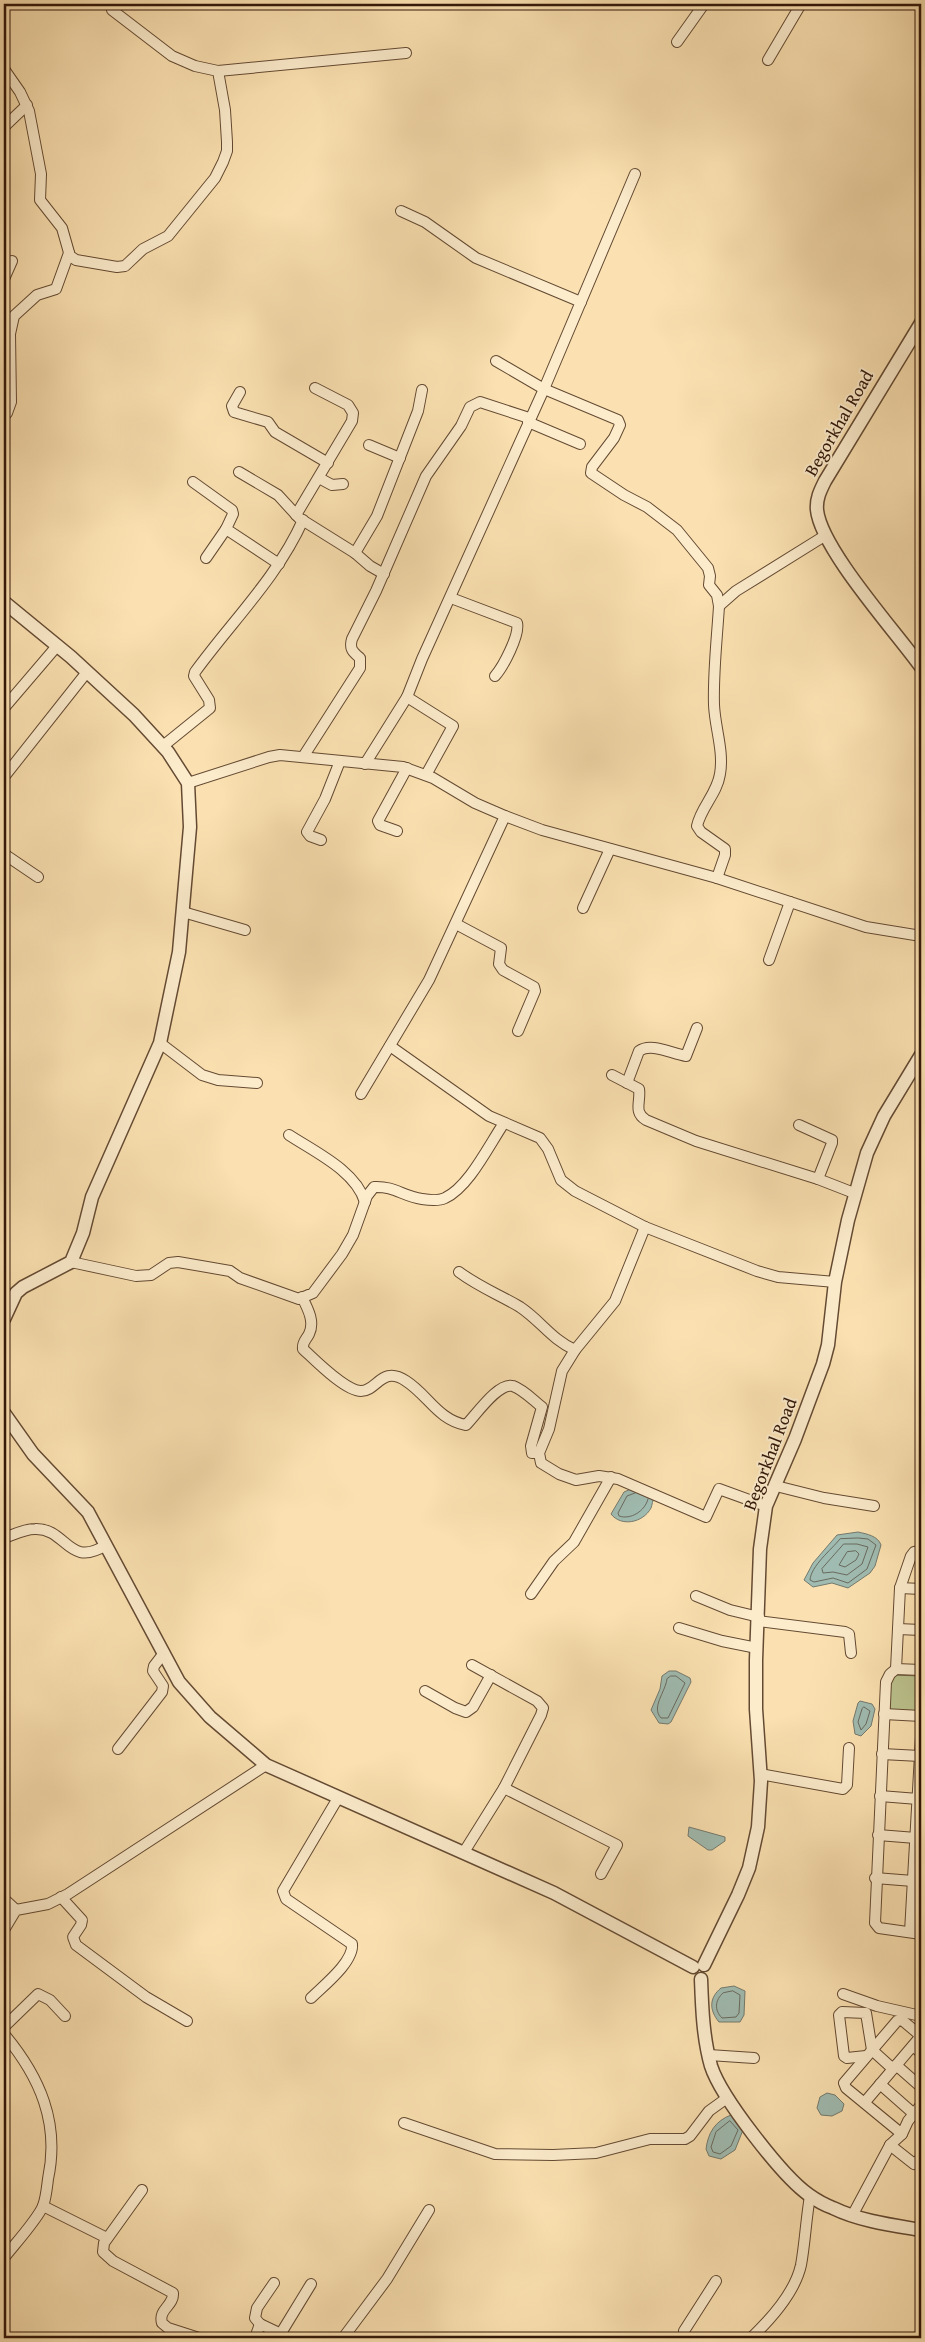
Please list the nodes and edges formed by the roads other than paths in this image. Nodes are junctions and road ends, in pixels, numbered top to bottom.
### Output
1 (704, 4) edge
2 (801, 4) edge
3 (112, 10) dead end
4 (677, 42) dead end
5 (406, 53) dead end
6 (768, 60) dead end
7 (4, 69) edge
8 (218, 71) junction
9 (27, 106) junction
10 (4, 127) edge
11 (635, 174) dead end
12 (401, 211) dead end
13 (69, 253) junction
14 (12, 261) dead end
15 (4, 279) edge
16 (581, 302) junction
17 (8, 322) edge
18 (921, 323) edge
19 (496, 361) dead end
20 (315, 388) dead end
21 (544, 389) junction
22 (422, 390) dead end
23 (240, 392) dead end
24 (4, 416) edge
25 (529, 420) junction
26 (580, 444) dead end
27 (369, 446) dead end
28 (400, 458) junction
29 (328, 463) junction
30 (239, 472) dead end
31 (319, 478) junction
32 (193, 482) dead end
33 (343, 484) dead end
34 (299, 517) junction
35 (226, 529) junction
36 (826, 535) junction
37 (355, 553) junction
38 (206, 558) dead end
39 (279, 564) junction
40 (384, 574) junction
41 (451, 598) junction
42 (4, 602) edge
43 (719, 606) junction
44 (57, 646) junction
45 (921, 667) edge
46 (87, 672) junction
47 (495, 676) dead end
48 (407, 698) junction
49 (4, 708) edge
50 (164, 746) junction
51 (303, 757) junction
52 (340, 761) junction
53 (365, 764) junction
54 (407, 768) junction
55 (426, 775) junction
56 (4, 776) edge
57 (188, 783) junction
58 (504, 816) junction
59 (397, 831) dead end
60 (321, 840) dead end
61 (610, 849) junction
62 (4, 854) edge
63 (38, 876) dead end
64 (717, 878) junction
65 (790, 902) junction
66 (583, 908) dead end
67 (183, 912) junction
68 (4, 924) edge
69 (456, 924) junction
70 (245, 930) dead end
71 (4, 933) edge
72 (921, 936) edge
73 (769, 960) dead end
74 (697, 1028) dead end
75 (518, 1031) dead end
76 (160, 1043) junction
77 (390, 1046) junction
78 (921, 1055) edge
79 (612, 1074) dead end
80 (257, 1083) dead end
81 (627, 1083) junction
82 (361, 1094) dead end
83 (504, 1123) junction
84 (799, 1125) dead end
85 (289, 1135) dead end
86 (818, 1179) junction
87 (854, 1193) junction
88 (365, 1202) junction
89 (645, 1227) junction
90 (71, 1262) junction
91 (459, 1272) dead end
92 (835, 1282) junction
93 (302, 1298) junction
94 (4, 1319) edge
95 (575, 1350) junction
96 (4, 1413) edge
97 (539, 1453) junction
98 (611, 1477) junction
99 (776, 1486) junction
100 (766, 1506) junction
101 (874, 1506) dead end
102 (4, 1538) edge
103 (106, 1545) junction
104 (921, 1551) edge
105 (900, 1588) junction
106 (921, 1588) edge
107 (532, 1594) dead end
108 (696, 1596) dead end
109 (758, 1619) junction
110 (680, 1628) dead end
111 (898, 1629) junction
112 (921, 1630) edge
113 (757, 1648) junction
114 (851, 1652) dead end
115 (164, 1653) junction
116 (472, 1665) dead end
117 (896, 1669) junction
118 (921, 1670) edge
119 (491, 1676) junction
120 (424, 1691) dead end
121 (884, 1714) junction
122 (921, 1716) edge
123 (921, 1737) edge
124 (850, 1748) dead end
125 (118, 1749) dead end
126 (882, 1754) junction
127 (920, 1756) edge
128 (266, 1765) junction
129 (760, 1774) junction
130 (920, 1781) edge
131 (504, 1788) junction
132 (880, 1796) junction
133 (338, 1798) junction
134 (918, 1799) junction
135 (919, 1819) edge
136 (878, 1836) junction
137 (916, 1838) junction
138 (464, 1852) junction
139 (918, 1858) edge
140 (601, 1874) dead end
141 (875, 1878) junction
142 (913, 1881) junction
143 (917, 1896) edge
144 (61, 1897) junction
145 (4, 1899) edge
146 (16, 1910) junction
147 (4, 1930) edge
148 (910, 1932) junction
149 (921, 1934) edge
150 (698, 1966) junction
151 (843, 1994) dead end
152 (311, 1998) dead end
153 (65, 2016) dead end
154 (921, 2016) edge
155 (187, 2021) dead end
156 (4, 2027) edge
157 (4, 2034) edge
158 (913, 2046) junction
159 (869, 2053) junction
160 (921, 2053) edge
161 (709, 2055) junction
162 (754, 2058) dead end
163 (895, 2067) junction
164 (880, 2084) junction
165 (921, 2087) edge
166 (726, 2098) junction
167 (865, 2102) junction
168 (921, 2105) edge
169 (918, 2114) edge
170 (404, 2123) dead end
171 (903, 2131) junction
172 (890, 2145) junction
173 (921, 2158) edge
174 (142, 2190) dead end
175 (810, 2196) junction
176 (43, 2206) junction
177 (429, 2210) dead end
178 (852, 2216) junction
179 (921, 2230) edge
180 (107, 2238) junction
181 (4, 2258) edge
182 (716, 2281) dead end
183 (274, 2283) dead end
184 (311, 2284) dead end
185 (260, 2324) junction
186 (279, 2336) edge
187 (199, 2338) edge
188 (255, 2338) edge
189 (343, 2338) edge
190 (685, 2338) edge
191 (751, 2338) edge

1 - 4 street
2 - 6 street
3 - 8 street
5 - 8 street
7 - 9 street
8 - 13 street
9 - 10 street
9 - 13 street
11 - 16 street
12 - 16 street
13 - 17 street
14 - 15 street
16 - 21 street
17 - 24 street
18 - 36 street, Begorkhal Road
19 - 21 street
20 - 29 street
21 - 25 street
21 - 43 street
22 - 28 street
23 - 29 street
25 - 26 street
25 - 40 street
25 - 41 street
27 - 28 street
28 - 37 street
29 - 31 street
30 - 34 street
31 - 33 street
31 - 34 street
32 - 35 street
34 - 37 street
34 - 39 street
35 - 38 street
35 - 39 street
36 - 43 street
36 - 45 street, Begorkhal Road
37 - 40 street
39 - 50 street
40 - 51 street
41 - 47 street
41 - 48 street
42 - 44 street
43 - 64 street
44 - 46 street
44 - 49 street
46 - 50 street
46 - 56 street
48 - 53 street
48 - 55 street
50 - 57 street
51 - 52 street
51 - 57 street
52 - 53 street
52 - 60 street
53 - 54 street
54 - 55 street
54 - 59 street
55 - 58 street
57 - 67 street
58 - 61 street
58 - 69 street
61 - 64 street
61 - 66 street
62 - 63 street
64 - 65 street
65 - 72 street
65 - 73 street
67 - 70 street
67 - 76 street
68 - 71 street
69 - 75 street
69 - 77 street
74 - 81 street
76 - 80 street
76 - 90 street
77 - 82 street
77 - 83 street
78 - 87 street, Begorkhal Road
79 - 81 street
81 - 86 street
83 - 88 street
83 - 89 street
84 - 86 street
85 - 88 street
86 - 87 street
87 - 92 street, Begorkhal Road
88 - 93 street
89 - 92 street
89 - 95 street
90 - 93 street
90 - 94 street
91 - 95 street
92 - 99 street, Begorkhal Road
93 - 97 street
95 - 97 street
96 - 103 street
97 - 98 street
98 - 100 street
98 - 107 street
99 - 100 street, Begorkhal Road
99 - 101 street
100 - 109 street, Begorkhal Road
102 - 103 street
103 - 115 street
104 - 105 street
105 - 106 street
105 - 111 street
108 - 109 street
109 - 113 street, Begorkhal Road
109 - 114 street
110 - 113 street
111 - 112 street
111 - 117 street
113 - 129 street, Begorkhal Road
115 - 125 street
115 - 128 street
116 - 119 street
117 - 118 street
117 - 121 street
119 - 120 street
119 - 131 street
121 - 122 street
121 - 126 street
123 - 127 street
124 - 129 street
126 - 127 street
126 - 132 street
127 - 130 street
128 - 133 street
128 - 144 street
129 - 150 street, Begorkhal Road
130 - 134 street
131 - 138 street
131 - 140 street
132 - 134 street
132 - 136 street
133 - 138 street
133 - 152 street
134 - 135 street
135 - 137 street
136 - 137 street
136 - 141 street
137 - 139 street
138 - 150 street
139 - 142 street
141 - 142 street
141 - 148 street
142 - 143 street
143 - 148 street
144 - 146 street
144 - 155 street
145 - 146 street
146 - 147 street
148 - 149 street
150 - 161 street, Begorkhal Road
151 - 154 street
153 - 156 street
157 - 176 street
158 - 159 street
158 - 160 street
158 - 163 street
159 - 159 street
159 - 163 street
159 - 167 street
161 - 162 street
161 - 166 street
163 - 164 street
163 - 165 street
164 - 167 street
164 - 169 street
166 - 170 street
166 - 175 street
167 - 171 street
168 - 169 street
169 - 171 street
171 - 172 street
172 - 173 street
172 - 178 street
174 - 180 street
175 - 178 street
175 - 191 street
176 - 180 street
176 - 181 street
177 - 189 street
178 - 179 street
180 - 187 street
182 - 190 street
183 - 185 street
184 - 186 street
185 - 186 street
185 - 188 street

